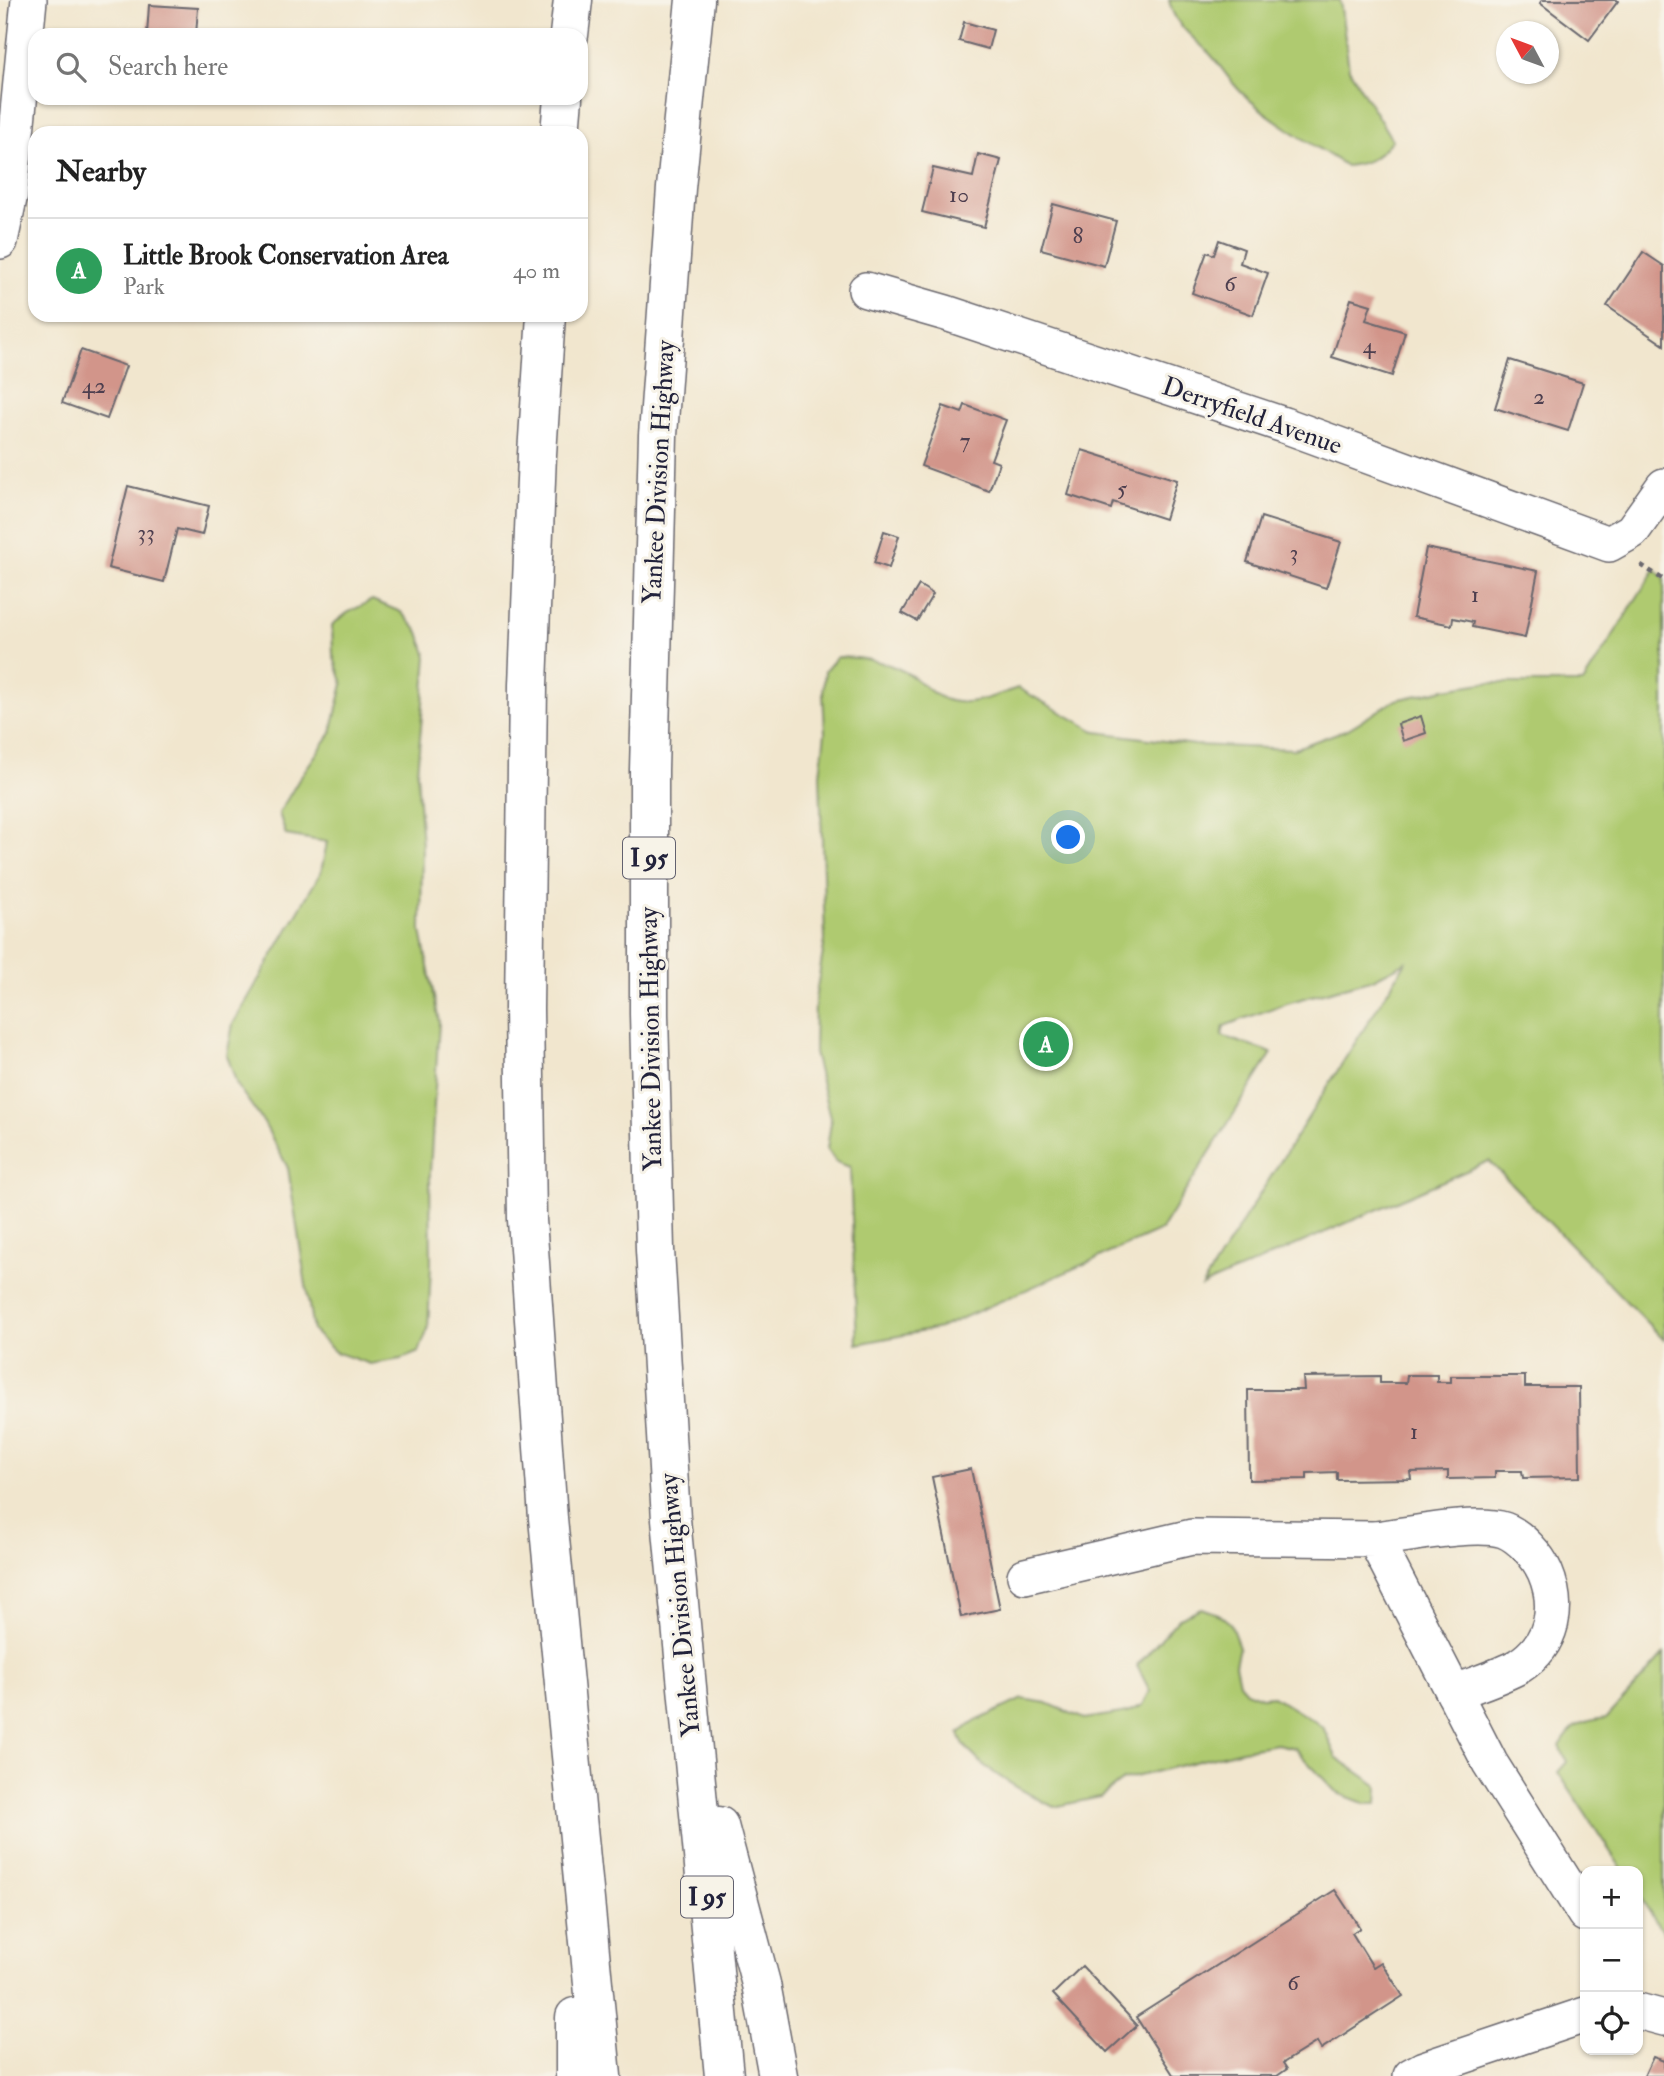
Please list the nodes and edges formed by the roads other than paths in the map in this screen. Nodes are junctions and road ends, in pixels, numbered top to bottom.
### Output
1 (29, 0) edge
2 (573, 0) edge
3 (695, 0) edge
4 (570, 28) edge
5 (562, 105) edge
6 (560, 126) edge
7 (0, 241) edge
8 (866, 290) dead end
9 (546, 322) edge
10 (1664, 486) edge
11 (1375, 1539) junction
12 (1025, 1576) dead end
13 (1454, 1693) junction
14 (689, 1717) junction
15 (573, 1794) junction
16 (1580, 1905) edge
17 (1643, 2012) edge
18 (1580, 2017) edge
19 (1664, 2018) edge
20 (575, 2076) edge
21 (603, 2076) edge
22 (724, 2076) edge
23 (778, 2076) edge
24 (1411, 2076) edge

1 - 7 street
2 - 4 highway
3 - 14 highway, Yankee Division Highway / I 95
5 - 6 highway
8 - 10 street, Derryfield Avenue
9 - 15 highway
11 - 12 street
11 - 13 street
11 - 13 street
13 - 16 street
14 - 22 highway, Yankee Division Highway / I 95
14 - 23 highway
15 - 20 highway
15 - 21 highway
17 - 19 street
18 - 24 street

